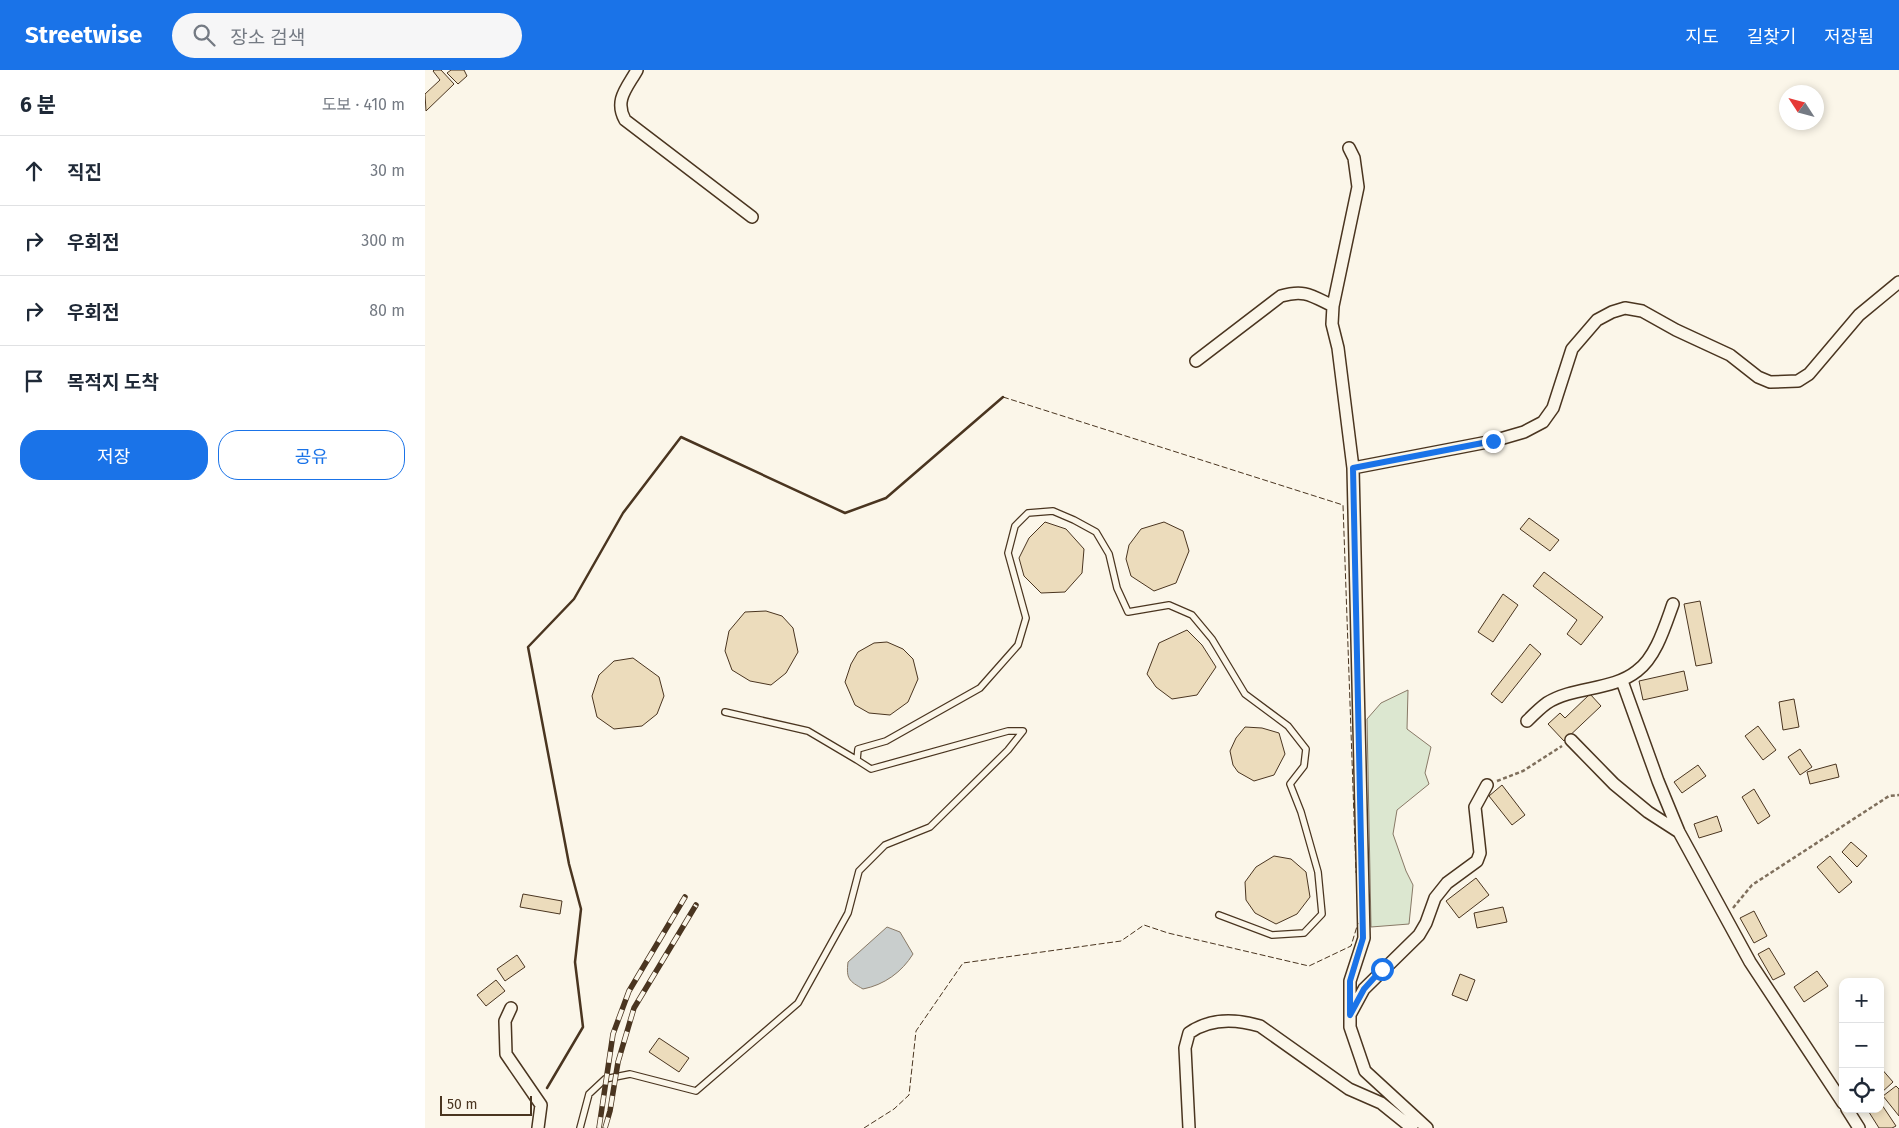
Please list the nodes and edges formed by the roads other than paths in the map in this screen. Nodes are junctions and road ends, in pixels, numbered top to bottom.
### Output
1 (637, 70) edge
2 (1349, 148) dead end
3 (752, 217) dead end
4 (1899, 282) edge
5 (1333, 306) junction
6 (1196, 361) dead end
7 (1353, 468) junction
8 (1673, 604) dead end
9 (1622, 681) junction
10 (725, 712) dead end
11 (1527, 721) dead end
12 (1571, 740) road end
13 (857, 760) junction
14 (1487, 785) road end
15 (1679, 832) junction
16 (1219, 915) dead end
17 (511, 1008) dead end
18 (1350, 1015) junction
19 (1839, 1097) edge
20 (1850, 1113) edge
21 (538, 1128) edge
22 (580, 1128) edge
23 (1189, 1128) edge
24 (1412, 1128) edge
25 (1427, 1128) edge
26 (1859, 1128) edge

1 - 3 street
2 - 5 street
4 - 7 street
5 - 6 street
5 - 7 street
7 - 18 street
8 - 9 street
9 - 11 street
9 - 15 street
10 - 13 lane
12 - 15 street
13 - 16 lane
13 - 22 lane
14 - 18 street
15 - 19 street
17 - 21 street
18 - 25 street
20 - 26 street
23 - 24 street

